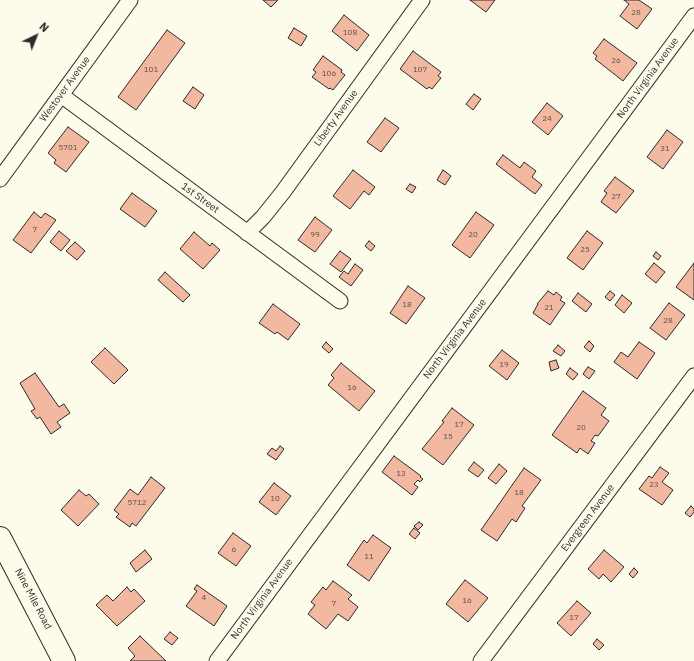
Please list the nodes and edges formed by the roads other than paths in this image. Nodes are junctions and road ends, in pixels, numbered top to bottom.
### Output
1 (130, 0) edge
2 (422, 0) edge
3 (694, 16) edge
4 (61, 95) junction
5 (0, 179) edge
6 (247, 233) junction
7 (340, 301) dead end
8 (694, 376) edge
9 (0, 538) edge
10 (64, 661) edge
11 (217, 661) edge
12 (481, 661) edge

1 - 4 street, Westover Avenue
2 - 6 street, Liberty Avenue
3 - 11 street, North Virginia Avenue
4 - 5 street, Westover Avenue
4 - 6 street, 1st Street
6 - 7 street, 1st Street
8 - 12 street, Evergreen Avenue
9 - 10 main road, Nine Mile Road

